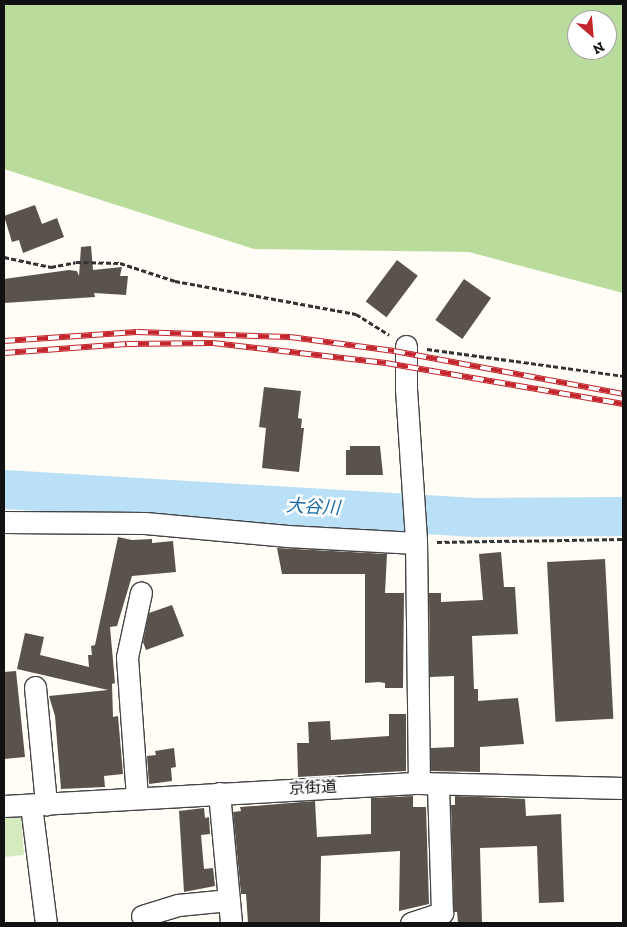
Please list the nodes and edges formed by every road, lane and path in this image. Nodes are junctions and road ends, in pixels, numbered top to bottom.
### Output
1 (4, 257) edge
2 (406, 346) junction
3 (623, 376) edge
4 (4, 522) edge
5 (623, 539) edge
6 (416, 542) junction
7 (141, 592) dead end
8 (35, 687) dead end
9 (428, 784) junction
10 (623, 788) edge
11 (218, 793) junction
12 (136, 797) junction
13 (39, 804) junction
14 (4, 806) edge
15 (229, 900) junction
16 (142, 916) dead end
17 (46, 923) edge
18 (231, 923) edge
19 (411, 923) edge

1 - 2 path
2 - 3 path
2 - 6 street
4 - 6 street
5 - 6 path
6 - 9 street
7 - 12 street
8 - 13 street
9 - 10 street, 京街道
9 - 11 street, 京街道
9 - 19 street
11 - 12 street, 京街道
11 - 15 street
12 - 13 street, 京街道
13 - 14 street, 京街道
13 - 17 street
15 - 16 street
15 - 18 street

